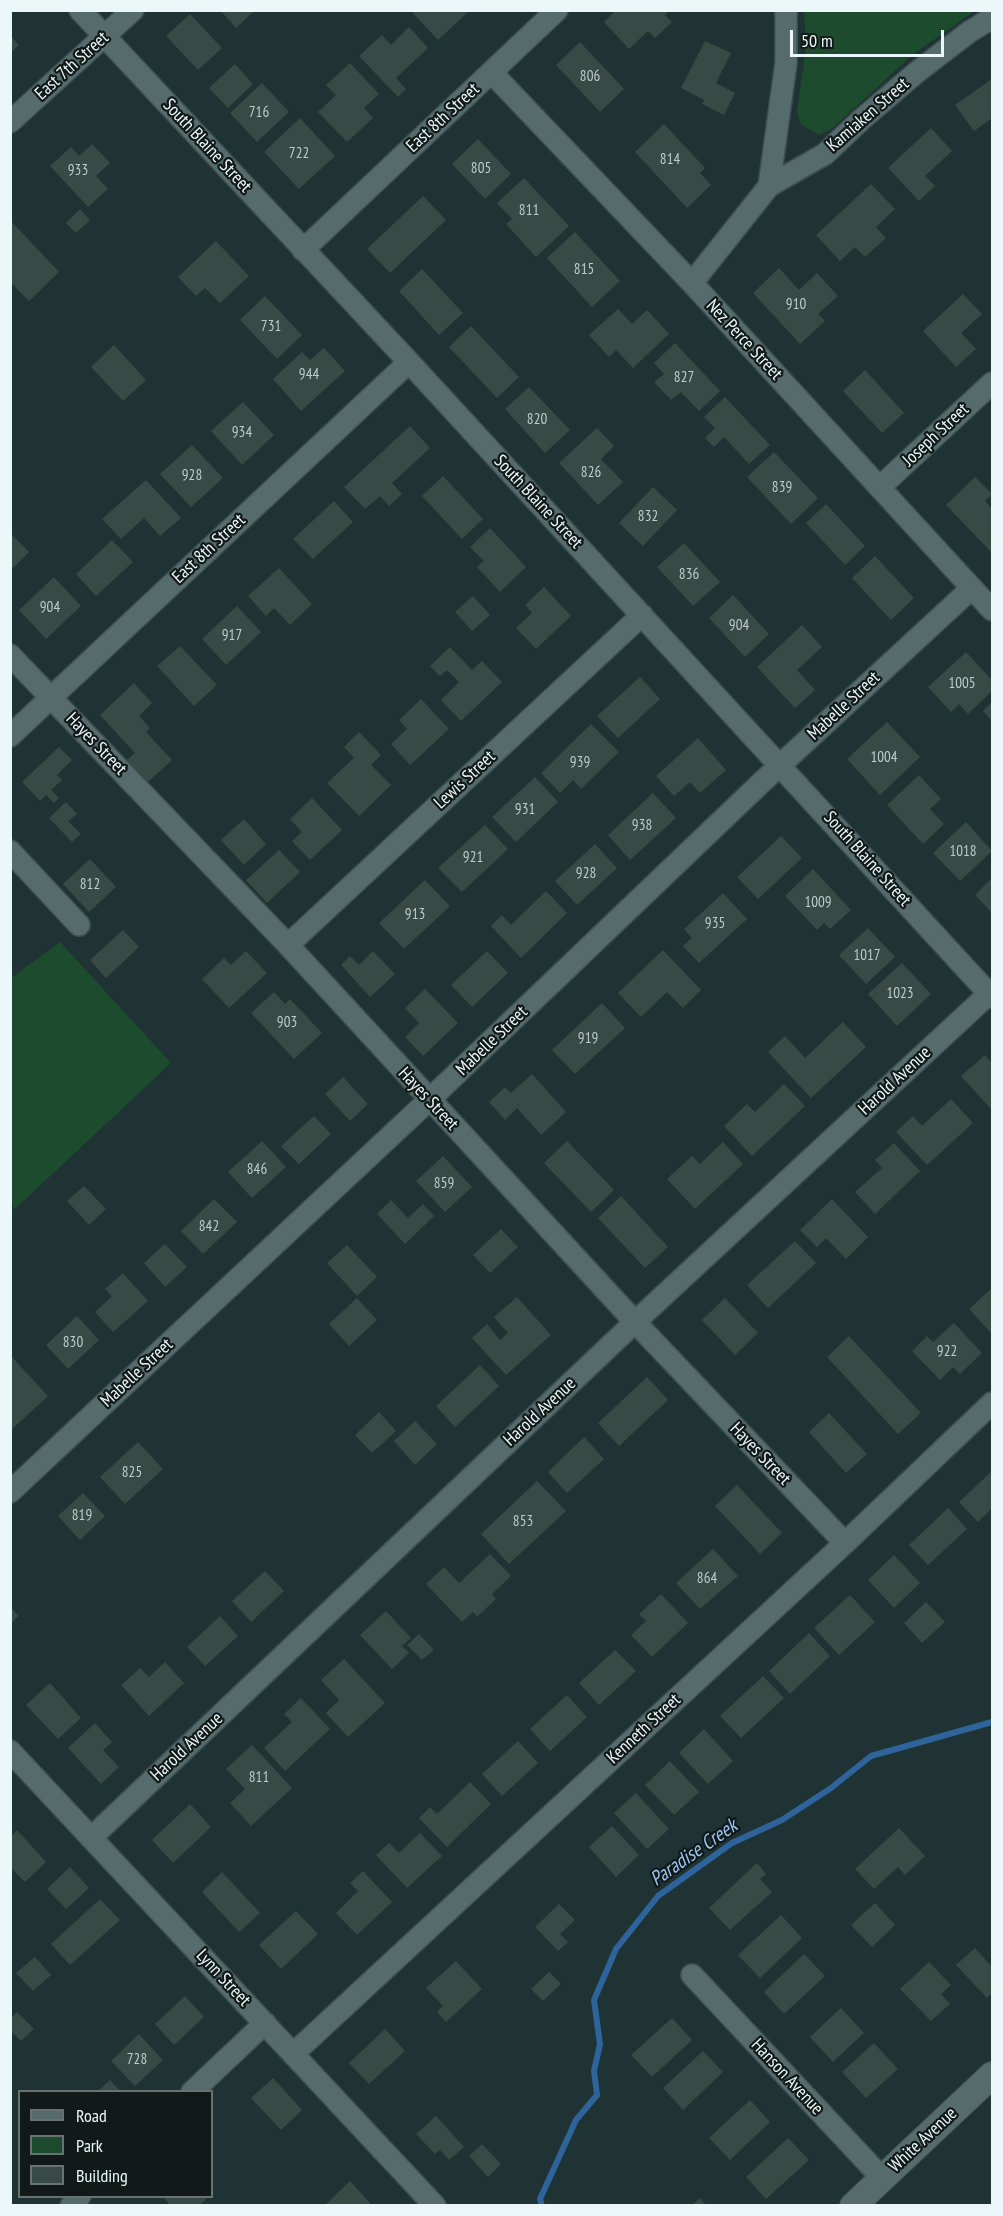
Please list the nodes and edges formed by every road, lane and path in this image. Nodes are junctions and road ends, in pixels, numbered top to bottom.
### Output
1 (80, 10) edge
2 (133, 10) edge
3 (557, 10) edge
4 (786, 10) edge
5 (993, 18) edge
6 (105, 37) junction
7 (492, 73) junction
8 (10, 122) edge
9 (769, 186) junction
10 (303, 250) junction
11 (692, 283) junction
12 (409, 362) junction
13 (993, 383) edge
14 (880, 488) junction
15 (972, 588) junction
16 (993, 610) edge
17 (642, 615) junction
18 (10, 655) edge
19 (51, 697) junction
20 (10, 736) edge
21 (781, 765) junction
22 (10, 851) edge
23 (78, 925) dead end
24 (288, 945) junction
25 (992, 994) edge
26 (429, 1100) junction
27 (635, 1322) junction
28 (993, 1403) edge
29 (10, 1492) edge
30 (845, 1543) junction
31 (10, 1751) edge
32 (91, 1838) junction
33 (692, 1975) dead end
34 (265, 2023) junction
35 (293, 2054) junction
36 (993, 2075) edge
37 (193, 2090) edge
38 (882, 2178) junction
39 (435, 2205) edge
40 (853, 2205) edge

1 - 6 street, South Blaine Street
2 - 6 street, East 7th Street
3 - 7 street, East 8th Street
4 - 9 street
5 - 9 street, Kamiaken Street
6 - 8 street, East 7th Street
6 - 10 street, South Blaine Street
7 - 10 street, East 8th Street
7 - 11 street, Nez Perce Street
9 - 11 street, Kamiaken Street
10 - 12 street, South Blaine Street
11 - 14 street, Nez Perce Street
12 - 17 street, South Blaine Street
12 - 19 street, East 8th Street
13 - 14 street, Joseph Street
14 - 15 street, Nez Perce Street
15 - 16 street, Nez Perce Street
15 - 21 street, Mabelle Street
17 - 21 street, South Blaine Street
17 - 24 street, Lewis Street
18 - 19 street, Hayes Street
19 - 20 street, East 8th Street
19 - 24 street, Hayes Street
21 - 25 street, South Blaine Street
21 - 26 street, Mabelle Street
22 - 23 street
24 - 26 street, Hayes Street
25 - 27 street, Harold Avenue
26 - 27 street, Hayes Street
26 - 29 street, Mabelle Street
27 - 30 street, Hayes Street
27 - 32 street, Harold Avenue
28 - 30 street, Kenneth Street
30 - 35 street, Kenneth Street
31 - 32 street, Lynn Street
32 - 34 street, Lynn Street
33 - 38 street, Hanson Avenue
34 - 35 street, Lynn Street
34 - 37 street
35 - 39 street, Lynn Street
36 - 38 street, White Avenue
38 - 40 street, White Avenue

